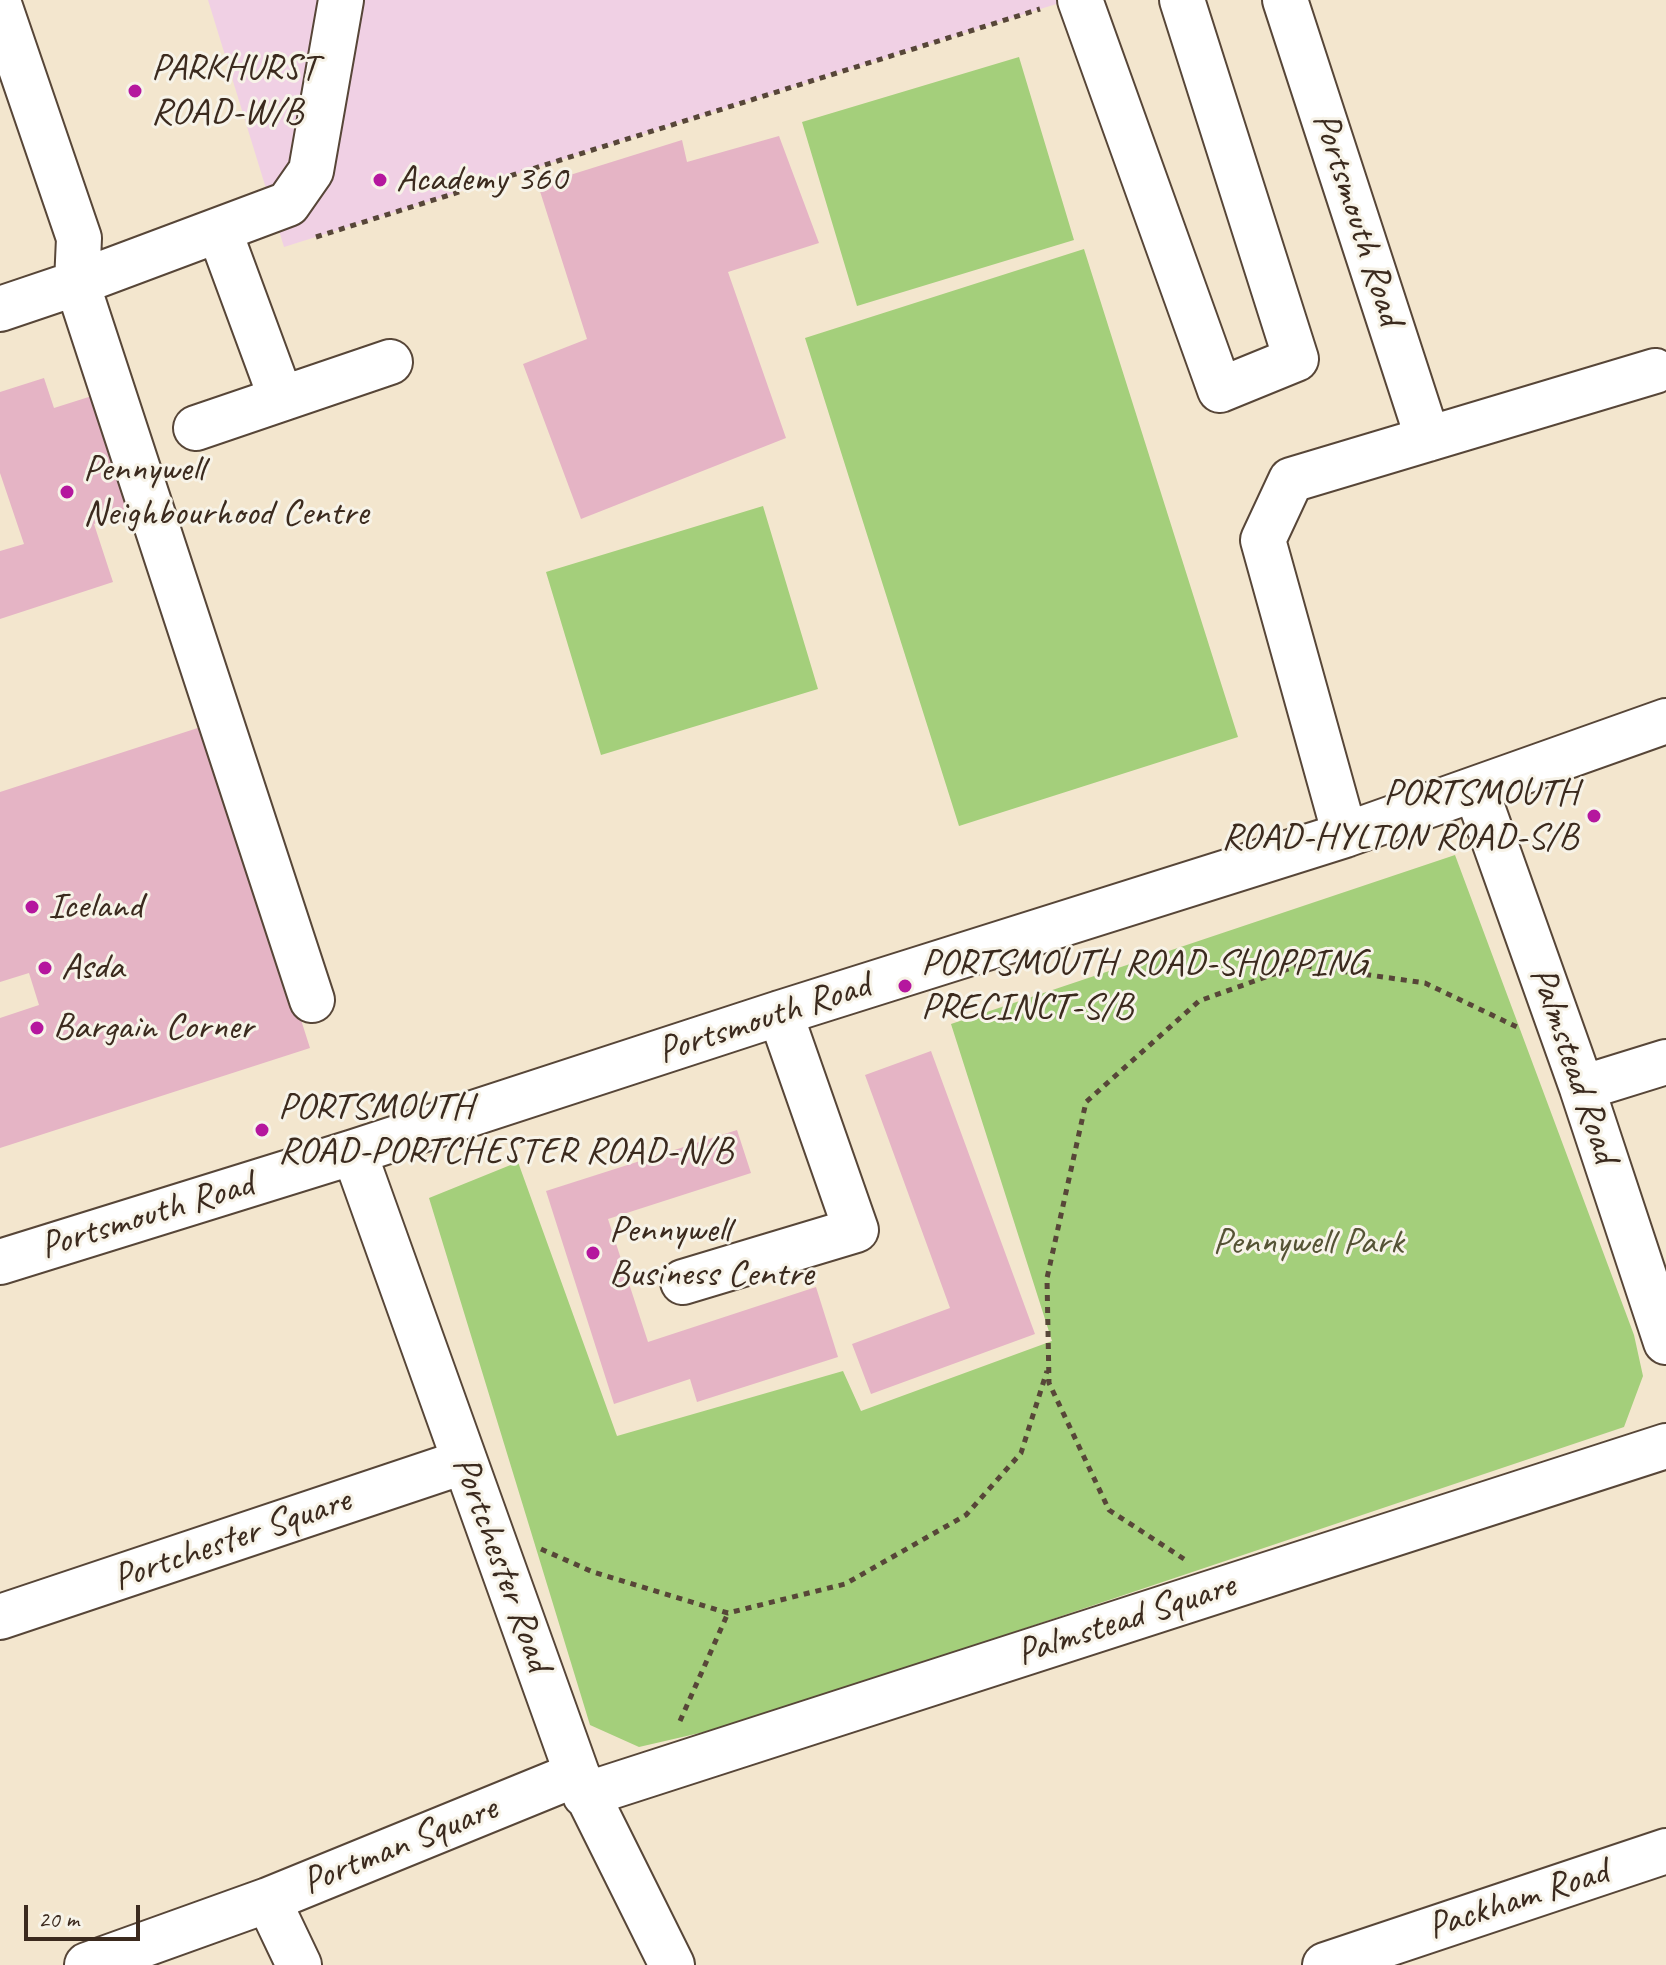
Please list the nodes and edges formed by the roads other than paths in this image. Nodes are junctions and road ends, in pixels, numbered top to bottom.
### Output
1 (341, 0) edge
2 (1182, 0) edge
3 (1285, 0) edge
4 (1067, 2) edge
5 (0, 7) edge
6 (219, 230) junction
7 (77, 283) junction
8 (0, 309) edge
9 (390, 362) dead end
10 (1655, 371) dead end
11 (281, 398) junction
12 (196, 428) dead end
13 (1428, 439) junction
14 (1666, 721) edge
15 (1476, 790) junction
16 (1345, 835) junction
17 (312, 1000) dead end
18 (780, 1013) junction
19 (1666, 1062) edge
20 (1575, 1070) junction
21 (354, 1152) junction
22 (0, 1262) edge
23 (683, 1282) dead end
24 (1666, 1342) edge
25 (1666, 1446) edge
26 (463, 1462) junction
27 (0, 1617) edge
28 (581, 1784) junction
29 (1666, 1851) edge
30 (268, 1900) junction
31 (87, 1965) edge
32 (299, 1965) edge
33 (672, 1965) edge
34 (1325, 1965) edge

1 - 6 street
2 - 4 street
3 - 13 street, Portsmouth Road
5 - 7 street
6 - 7 street
6 - 11 street
7 - 8 street
7 - 17 street
9 - 11 street
10 - 13 street
11 - 12 street
13 - 16 street
14 - 15 street, Portsmouth Road
15 - 16 street, Portsmouth Road
15 - 20 street, Palmstead Road
16 - 18 street, Portsmouth Road
18 - 21 street, Portsmouth Road
18 - 23 street
19 - 20 street
20 - 24 street, Palmstead Road
21 - 22 street, Portsmouth Road
21 - 26 street, Portchester Road
25 - 28 street, Palmstead Square
26 - 27 street, Portchester Square
26 - 28 street, Portchester Road
28 - 30 street, Portman Square
28 - 33 street, Portchester Road
29 - 34 street, Packham Road
30 - 31 street, Portman Square
30 - 32 street

